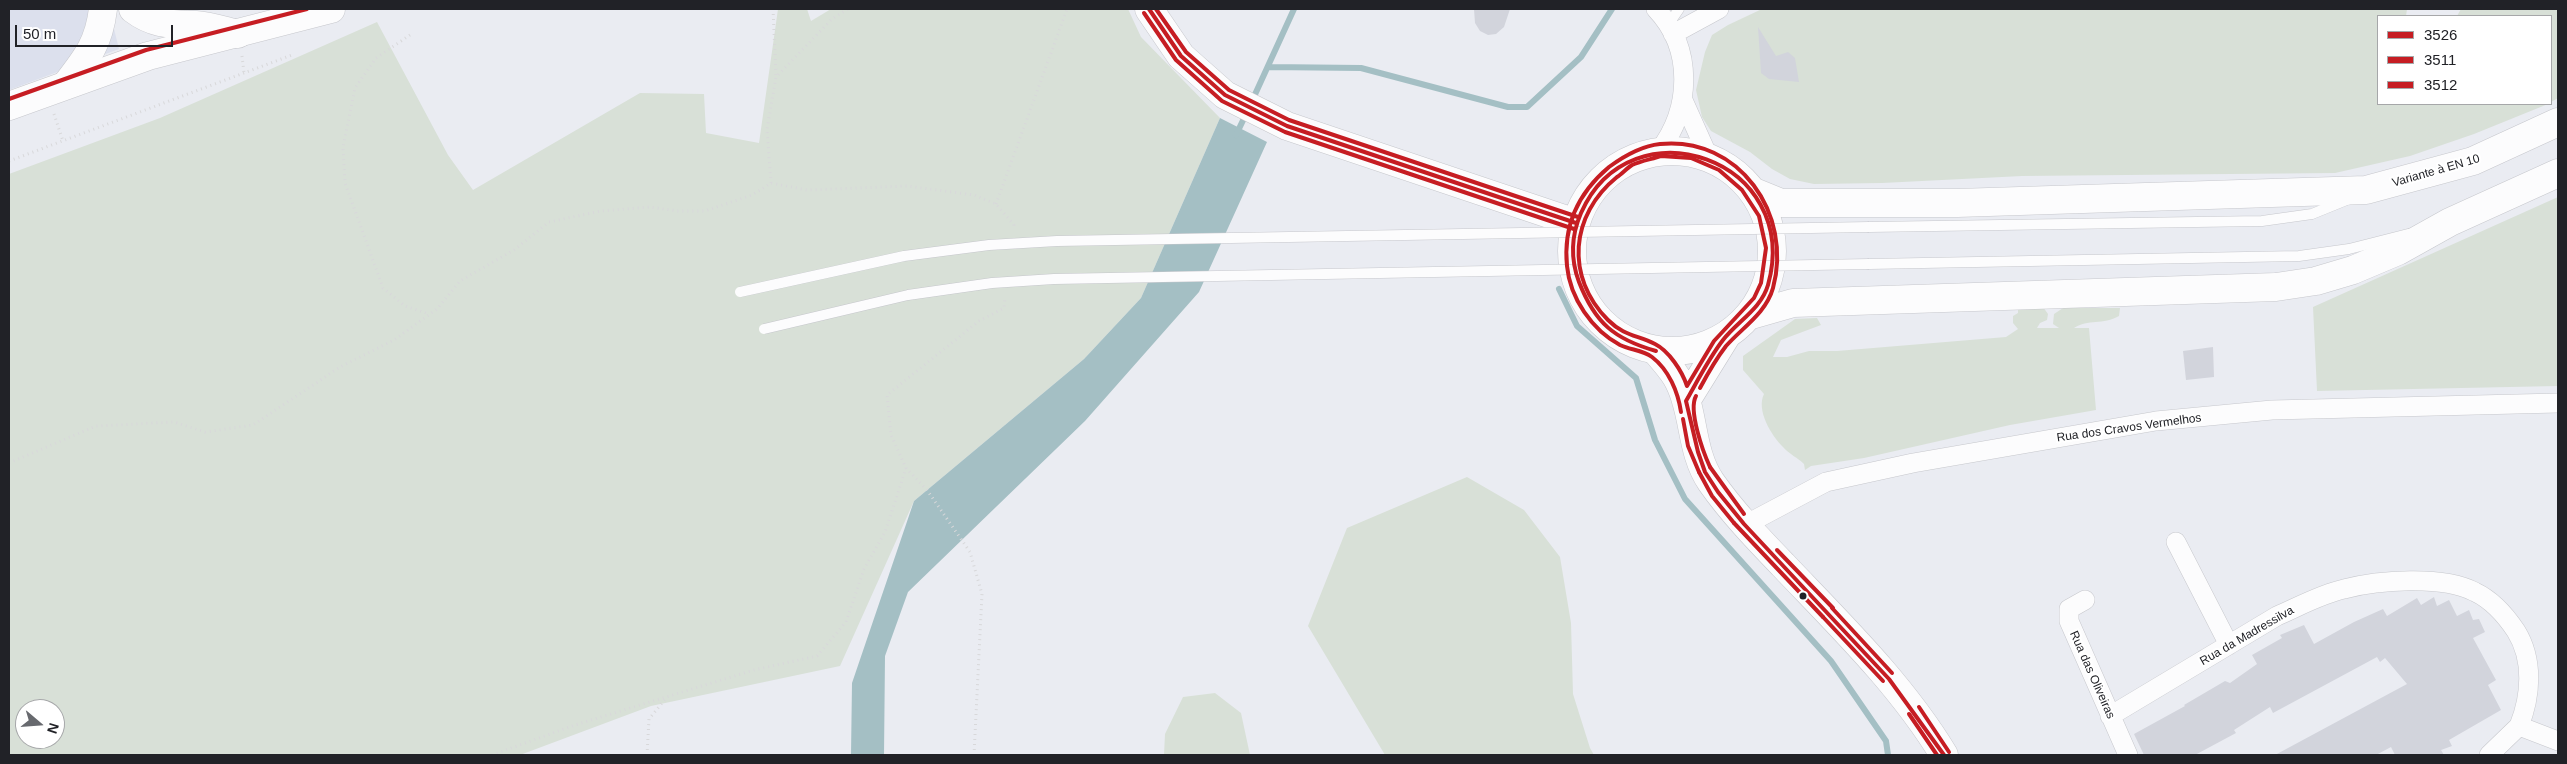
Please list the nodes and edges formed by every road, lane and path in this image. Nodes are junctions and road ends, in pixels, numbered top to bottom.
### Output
1 (103, 9) edge
2 (133, 9) edge
3 (287, 9) edge
4 (331, 9) edge
5 (773, 9) edge
6 (848, 9) edge
7 (1066, 9) edge
8 (1149, 9) edge
9 (1656, 9) edge
10 (1679, 9) edge
11 (1719, 9) edge
12 (1671, 29) junction
13 (238, 34) junction
14 (410, 35) dead end
15 (292, 55) dead end
16 (776, 77) junction
17 (66, 85) junction
18 (1683, 100) junction
19 (9, 106) edge
20 (2558, 122) edge
21 (1660, 151) junction
22 (1708, 156) junction
23 (9, 162) edge
24 (2558, 173) edge
25 (771, 183) junction
26 (2366, 190) junction
27 (1754, 192) junction
28 (996, 204) junction
29 (2450, 222) junction
30 (1576, 223) junction
31 (1014, 225) dead end
32 (740, 292) dead end
33 (1004, 308) dead end
34 (429, 314) junction
35 (1750, 315) junction
36 (764, 329) dead end
37 (1724, 338) junction
38 (1656, 351) junction
39 (1686, 401) junction
40 (2558, 403) edge
41 (9, 463) edge
42 (906, 468) junction
43 (1745, 526) junction
44 (2176, 542) dead end
45 (2085, 600) dead end
46 (2229, 645) junction
47 (668, 697) junction
48 (2110, 716) junction
49 (2519, 726) junction
50 (2558, 742) edge
51 (492, 755) edge
52 (647, 755) edge
53 (974, 755) edge
54 (1944, 755) edge
55 (2128, 755) edge
56 (2489, 755) edge

1 - 17 main road
2 - 13 main road
3 - 13 main road
4 - 13 main road
5 - 16 path
6 - 16 path
7 - 28 path
8 - 30 main road
9 - 12 street
10 - 12 lane
11 - 12 street
12 - 18 street
13 - 17 main road
14 - 34 path
15 - 23 path
16 - 25 path
17 - 19 main road
18 - 21 street
18 - 22 street
20 - 26 main road, Variante à EN 10
21 - 22 main road
21 - 30 main road
22 - 27 main road
24 - 29 main road
25 - 28 path
25 - 34 path
26 - 27 main road, Variante à EN 10
26 - 32 lane, bridge
27 - 35 main road
28 - 31 path
29 - 35 main road
29 - 36 lane, bridge
30 - 38 main road
33 - 42 path
34 - 41 path
35 - 37 main road
37 - 38 main road
37 - 39 main road
38 - 39 main road
39 - 43 main road
40 - 43 street, Rua dos Cravos Vermelhos
42 - 47 path
42 - 53 path
43 - 54 main road
44 - 46 street
45 - 48 street, Rua das Oliveiras
46 - 48 street, Rua da Madressilva
46 - 49 street, Rua da Madressilva
47 - 51 path
47 - 52 path
48 - 55 street, Rua das Oliveiras
49 - 50 street
49 - 56 street

